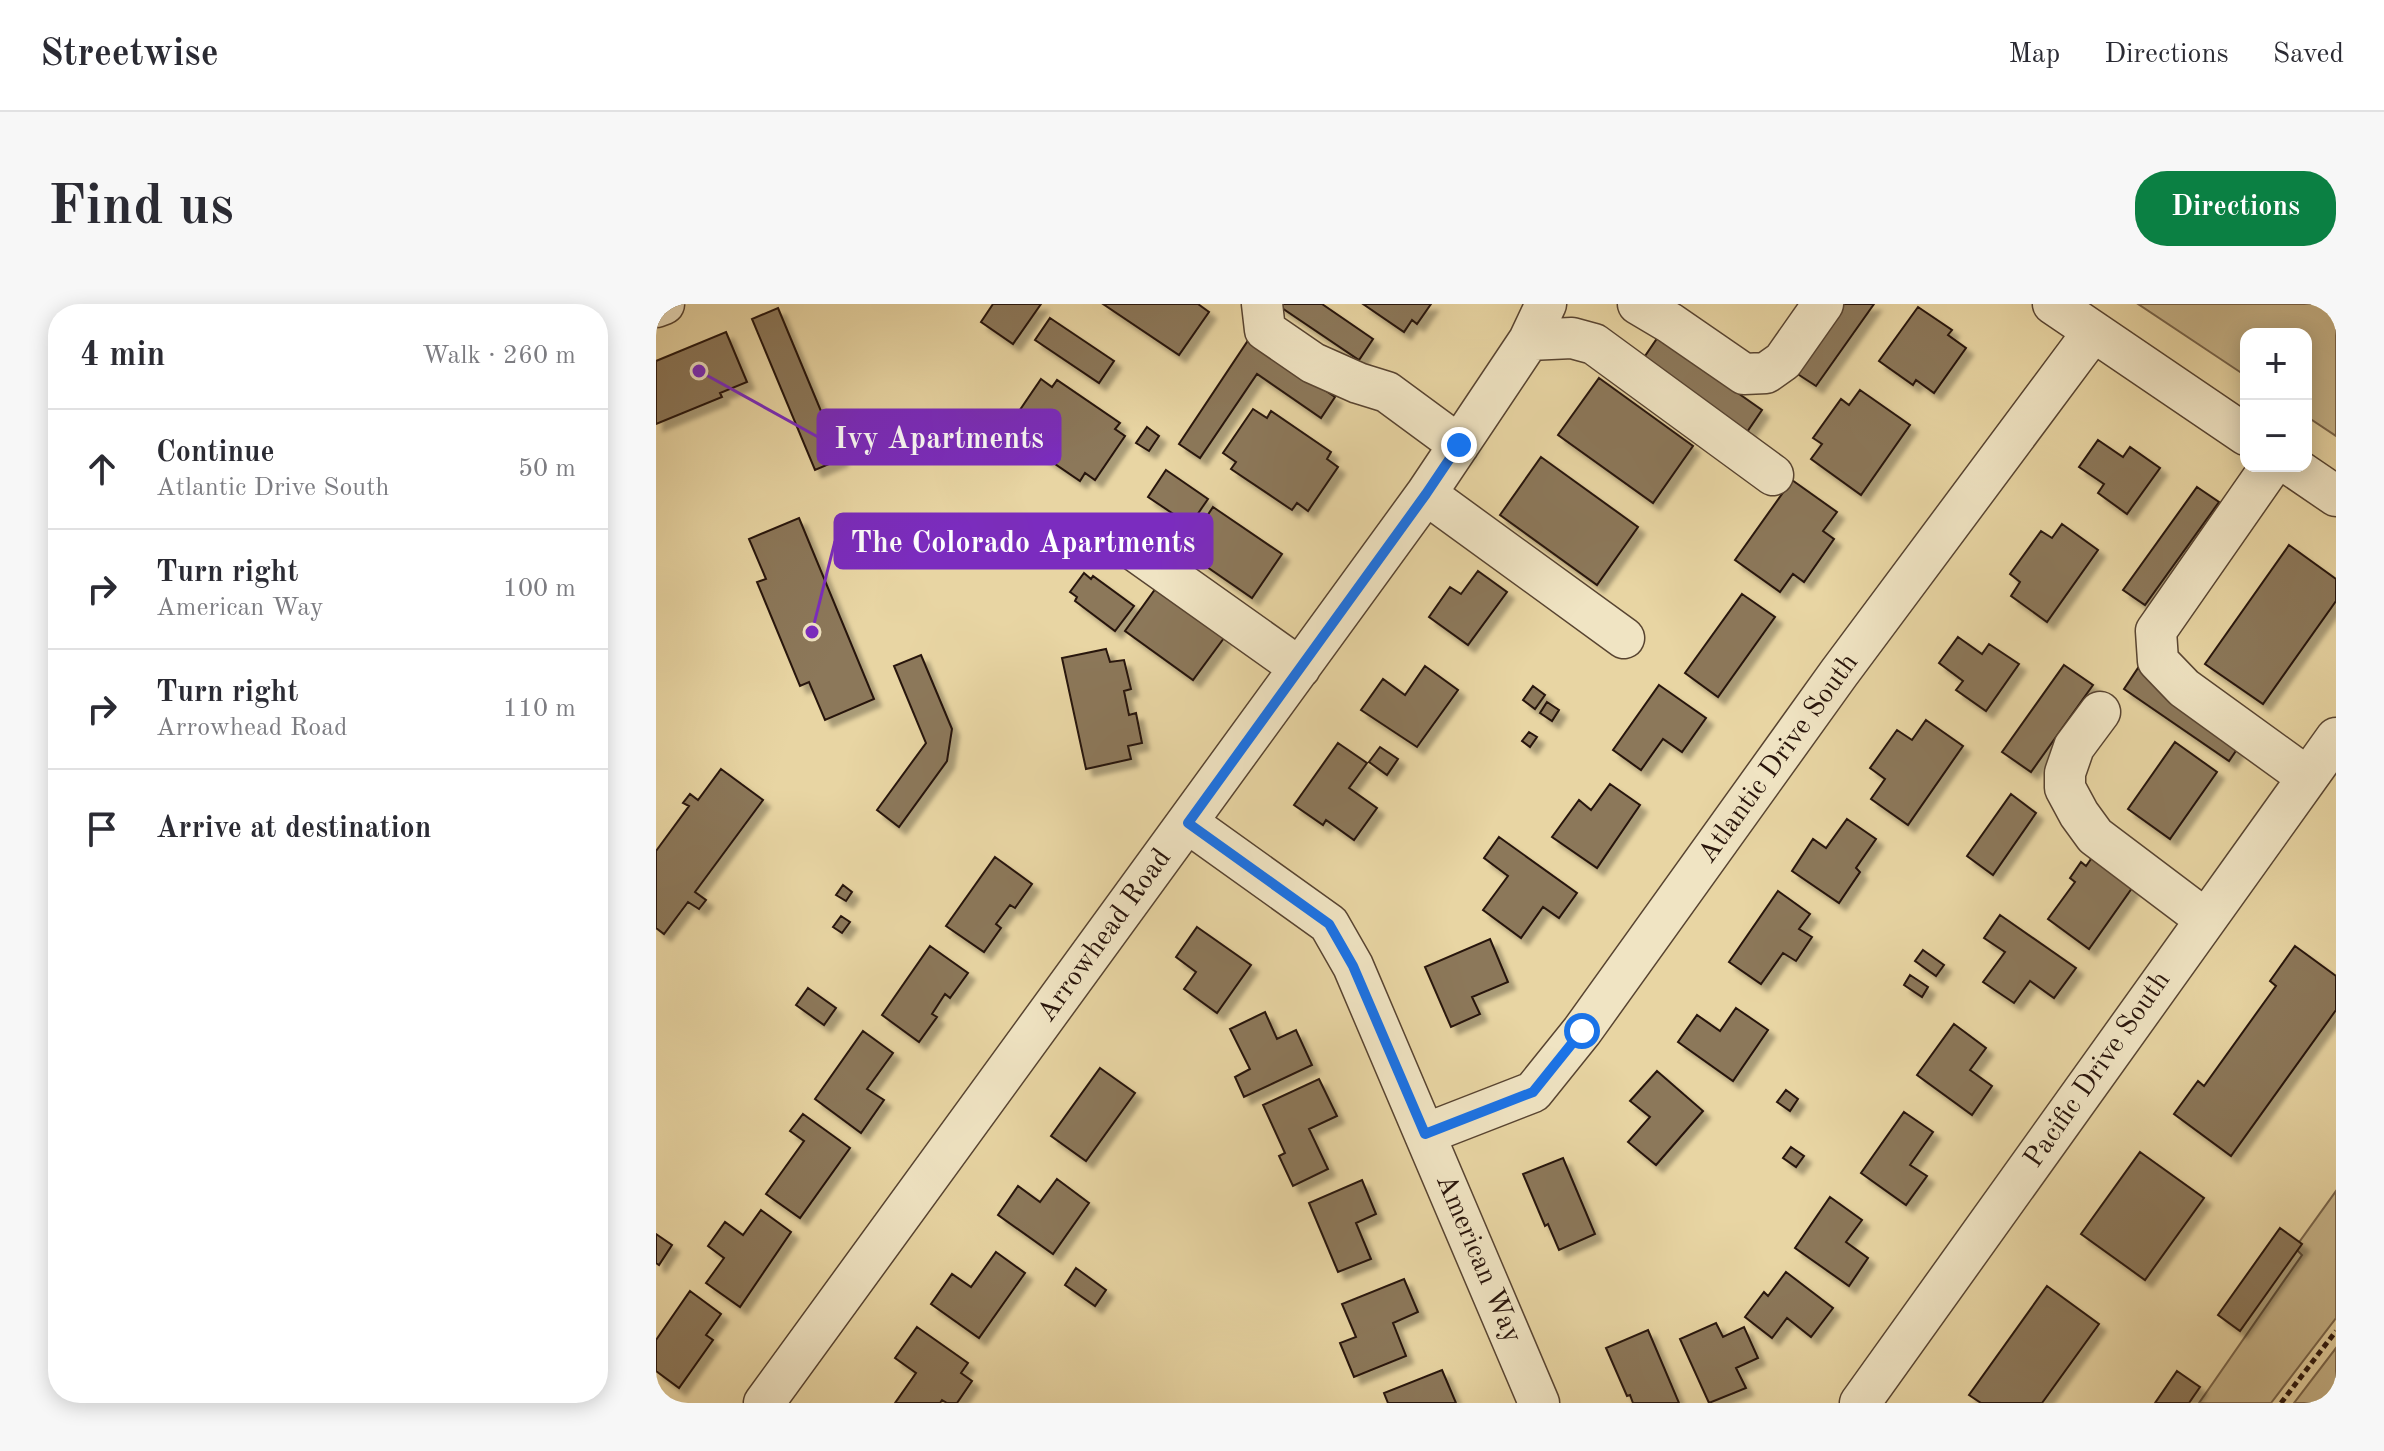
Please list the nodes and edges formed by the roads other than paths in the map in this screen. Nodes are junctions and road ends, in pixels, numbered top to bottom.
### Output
1 (664, 304) edge
2 (1262, 304) edge
3 (1546, 304) edge
4 (1638, 304) edge
5 (1823, 304) edge
6 (2053, 304) edge
7 (656, 307) edge
8 (2093, 332) junction
9 (1529, 340) junction
10 (2240, 431) edge
11 (1459, 445) junction
12 (2267, 472) edge
13 (2301, 472) edge
14 (1773, 475) dead end
15 (1426, 494) junction
16 (2336, 496) edge
17 (1124, 543) dead end
18 (1624, 638) dead end
19 (1300, 668) junction
20 (2100, 712) dead end
21 (2336, 738) edge
22 (2307, 777) junction
23 (1188, 823) junction
24 (2205, 919) junction
25 (1425, 1134) junction
26 (764, 1403) edge
27 (1539, 1403) edge
28 (1860, 1403) edge

1 - 7 street
2 - 11 street
3 - 9 street, Arrowhead Road
4 - 5 street
6 - 8 street
8 - 10 street
8 - 25 street, Atlantic Drive South
9 - 11 street, Arrowhead Road
9 - 14 street
11 - 15 street, Arrowhead Road
12 - 22 street
13 - 16 street
15 - 18 street
15 - 19 street, Arrowhead Road
17 - 19 street
19 - 23 street, Arrowhead Road
20 - 24 street
21 - 22 street, Pacific Drive South
22 - 24 street, Pacific Drive South
23 - 25 street, American Way
23 - 26 street, Arrowhead Road
24 - 28 street, Pacific Drive South
25 - 27 street, American Way

